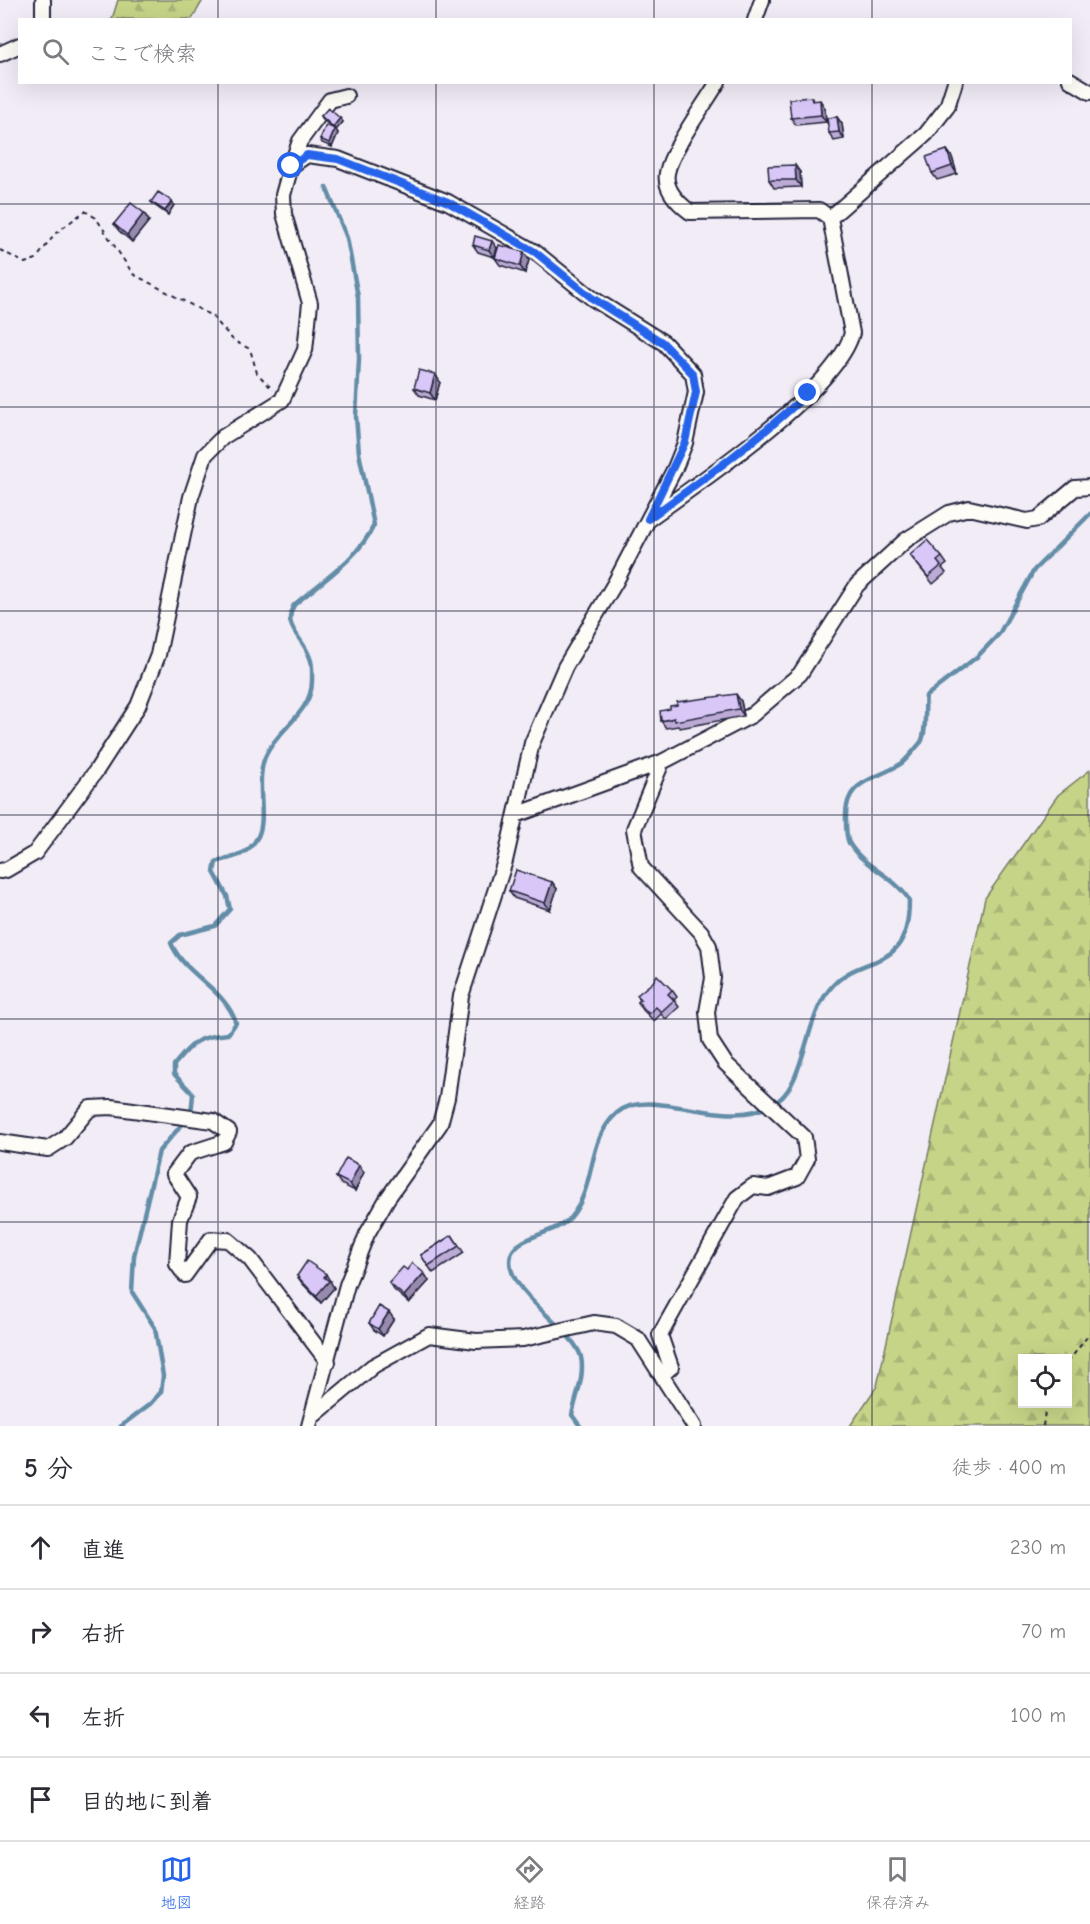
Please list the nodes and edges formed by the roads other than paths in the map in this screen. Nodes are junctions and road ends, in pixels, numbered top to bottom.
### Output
1 (43, 0) edge
2 (762, 0) edge
3 (43, 18) edge
4 (756, 18) edge
5 (18, 46) edge
6 (0, 54) edge
7 (1072, 81) edge
8 (717, 84) edge
9 (954, 84) edge
10 (1090, 92) edge
11 (346, 96) dead end
12 (291, 166) junction
13 (830, 218) junction
14 (1090, 487) edge
15 (648, 519) junction
16 (662, 762) junction
17 (516, 815) junction
18 (0, 871) edge
19 (0, 1142) edge
20 (328, 1362) junction
21 (663, 1374) junction
22 (311, 1421) edge
23 (694, 1426) edge

1 - 3 street
2 - 4 street
5 - 6 street
7 - 10 street
8 - 13 street
9 - 13 street
11 - 12 street
12 - 15 street
12 - 18 street
13 - 15 street
14 - 16 street
15 - 17 street
16 - 17 street
16 - 21 street
17 - 20 street
19 - 20 street
20 - 22 street
21 - 22 street
21 - 23 street

